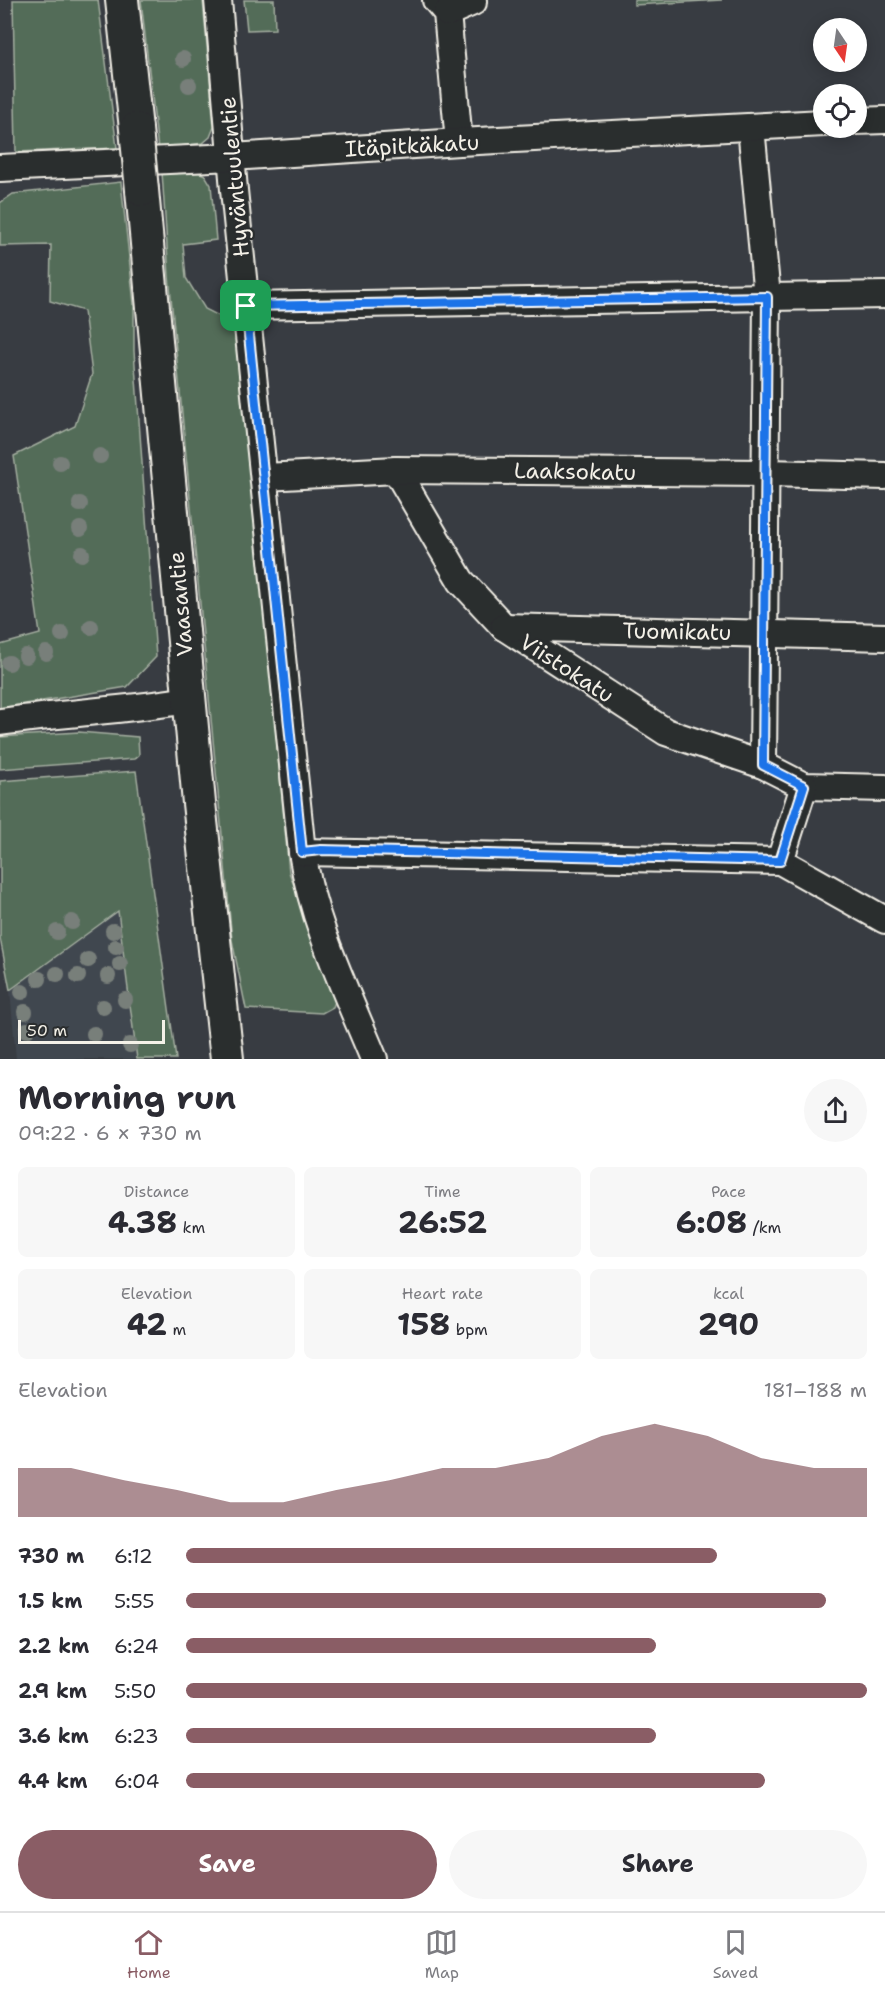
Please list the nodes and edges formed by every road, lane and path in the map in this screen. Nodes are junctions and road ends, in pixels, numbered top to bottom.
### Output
1 (122, 0) edge
2 (218, 0) edge
3 (473, 0) edge
4 (441, 7) edge
5 (885, 120) edge
6 (867, 121) edge
7 (813, 124) edge
8 (751, 127) junction
9 (459, 142) junction
10 (232, 157) junction
11 (0, 168) edge
12 (885, 295) edge
13 (767, 297) junction
14 (246, 306) junction
15 (396, 470) junction
16 (767, 473) junction
17 (885, 476) edge
18 (265, 477) junction
19 (504, 627) junction
20 (766, 633) junction
21 (885, 637) edge
22 (189, 700) junction
23 (0, 722) edge
24 (763, 765) junction
25 (804, 786) junction
26 (885, 788) edge
27 (302, 852) junction
28 (780, 861) junction
29 (885, 920) edge
30 (227, 1058) edge
31 (374, 1059) edge

1 - 22 main road, Vaasantie, bridge
2 - 10 street, Hyväntuulentie
3 - 4 street
4 - 9 street
5 - 6 street
7 - 8 street, Itäpitkäkatu
8 - 9 street, Itäpitkäkatu
8 - 13 street
9 - 10 street, Itäpitkäkatu
10 - 11 street, Itäpitkäkatu
10 - 14 street, Hyväntuulentie
12 - 13 street
13 - 14 street
13 - 16 street
14 - 18 street, Hyväntuulentie
15 - 16 street, Laaksokatu
15 - 18 street, Laaksokatu
15 - 19 street, Viistokatu
16 - 17 street, Laaksokatu
16 - 20 street
18 - 27 street, Hyväntuulentie
19 - 20 street, Tuomikatu
19 - 24 street, Viistokatu
20 - 21 street, Tuomikatu
20 - 24 street
22 - 23 street
22 - 30 main road, Vaasantie
24 - 25 street, Viistokatu
25 - 26 street
25 - 28 street
27 - 28 street
27 - 31 street, Hyväntuulentie
28 - 29 street

